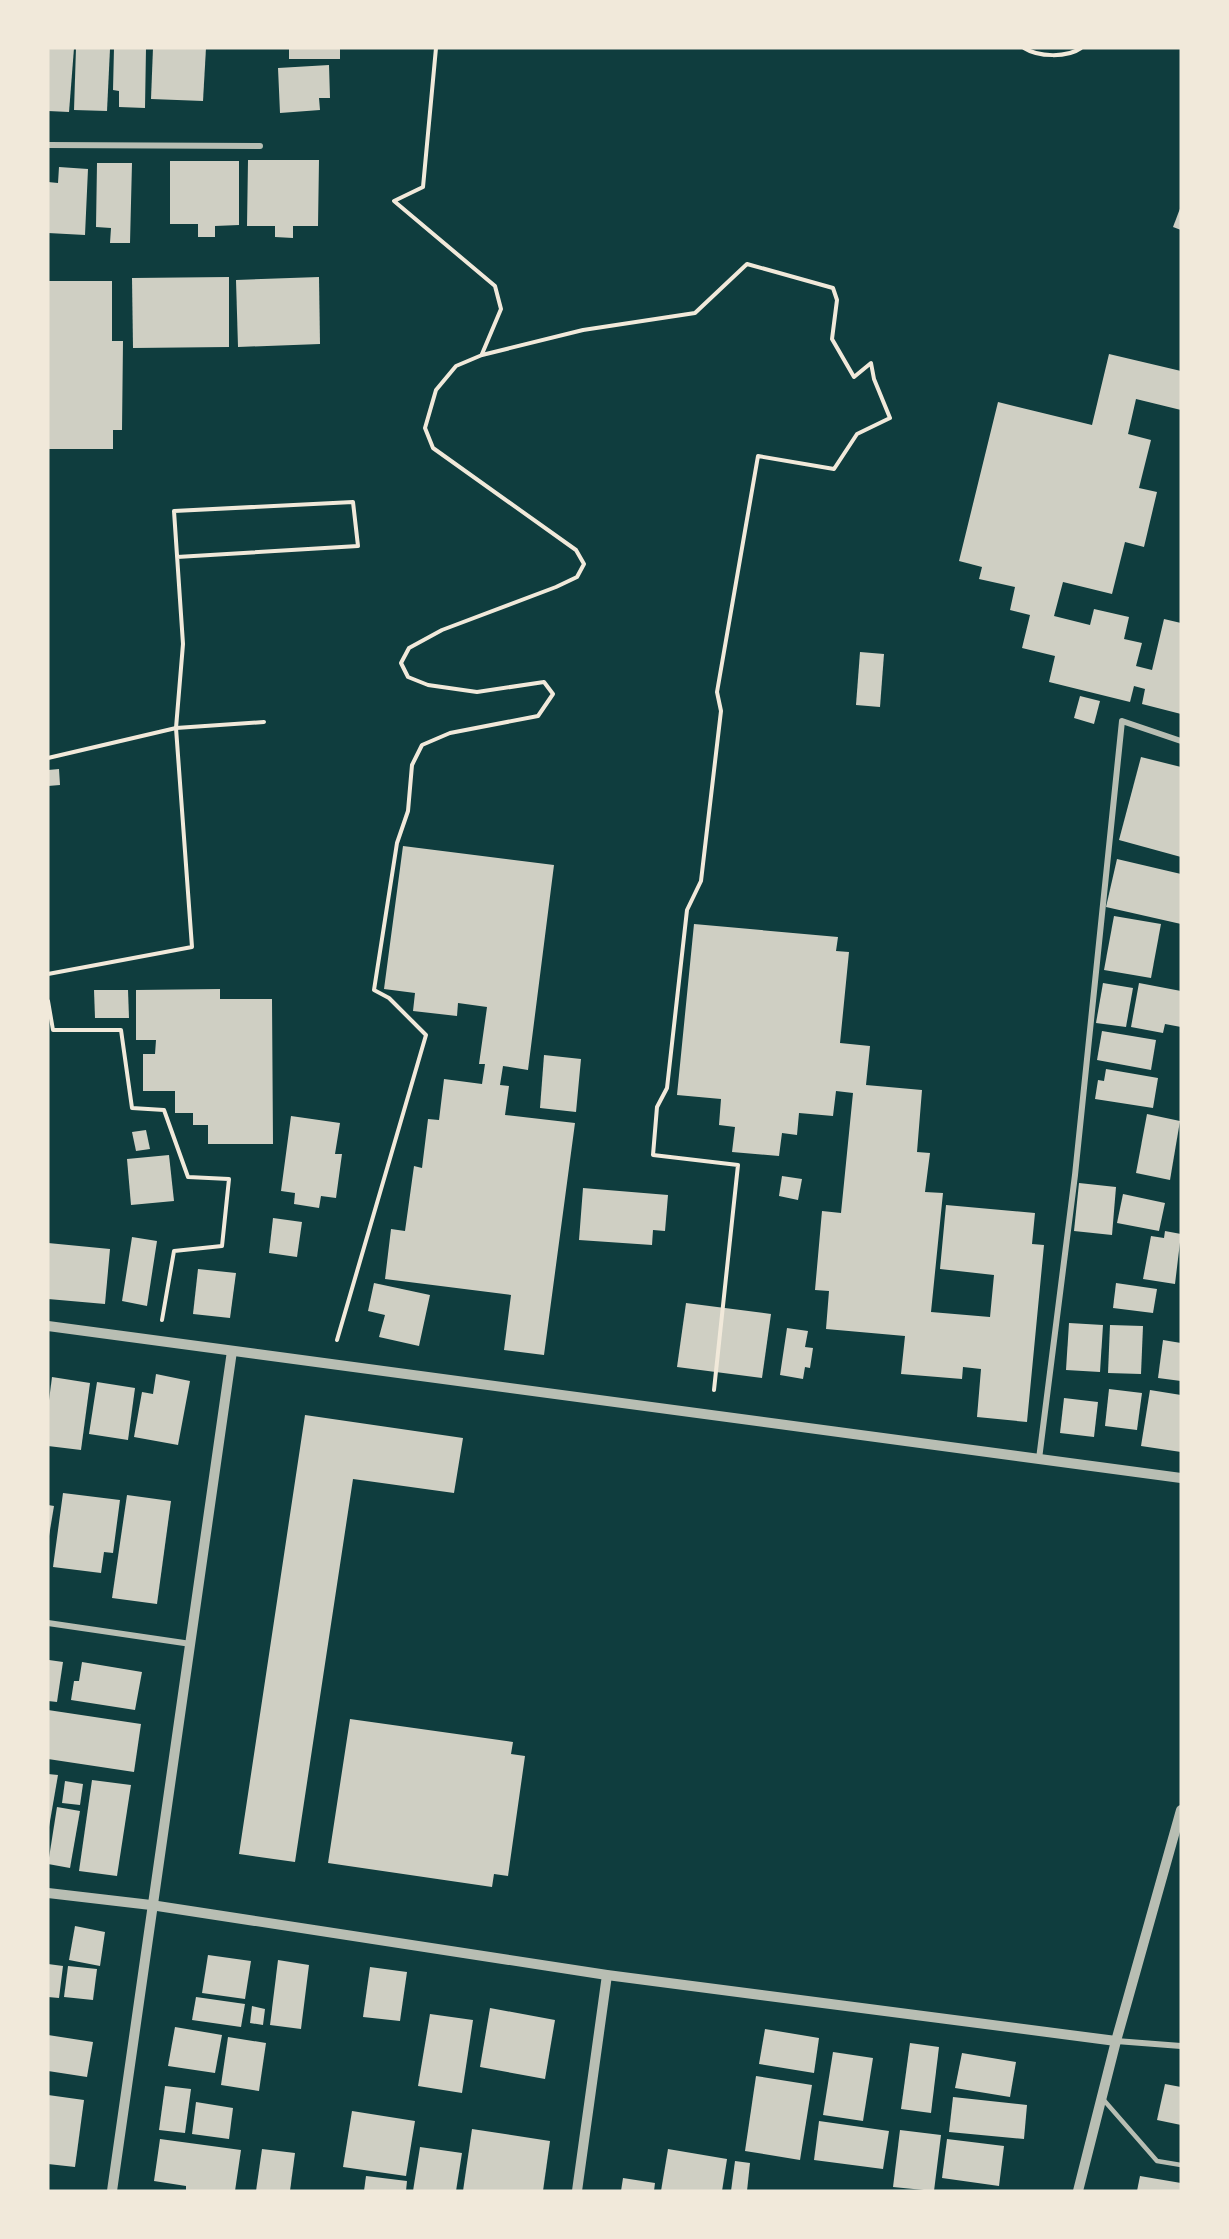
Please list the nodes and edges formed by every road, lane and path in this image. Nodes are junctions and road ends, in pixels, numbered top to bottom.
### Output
1 (436, 48) edge
2 (1024, 48) edge
3 (1081, 48) edge
4 (48, 145) edge
5 (260, 146) dead end
6 (482, 355) junction
7 (177, 557) junction
8 (264, 722) dead end
9 (176, 728) junction
10 (1181, 741) edge
11 (48, 758) edge
12 (48, 974) edge
13 (48, 1001) edge
14 (48, 1326) edge
15 (158, 1341) junction
16 (232, 1351) junction
17 (330, 1364) junction
18 (714, 1390) dead end
19 (1039, 1459) junction
20 (1181, 1478) edge
21 (48, 1623) edge
22 (190, 1644) junction
23 (1181, 1810) edge
24 (48, 1893) edge
25 (151, 1905) junction
26 (607, 1975) junction
27 (1116, 2041) junction
28 (1181, 2046) edge
29 (1102, 2098) junction
30 (1181, 2165) edge
31 (112, 2191) edge
32 (577, 2191) edge
33 (1078, 2191) edge

1 - 6 path
2 - 3 path
4 - 5 street
6 - 17 path
6 - 18 path
7 - 7 path
7 - 9 path
8 - 9 path
9 - 11 path
9 - 12 path
10 - 19 street
13 - 15 path
14 - 15 street
15 - 16 street
16 - 17 street
16 - 22 street
17 - 19 street
19 - 20 street
21 - 22 street
22 - 25 street
23 - 27 street
24 - 25 street
25 - 26 street
25 - 31 street
26 - 27 street
26 - 32 street
27 - 28 street
27 - 29 street
29 - 30 lane
29 - 33 street

